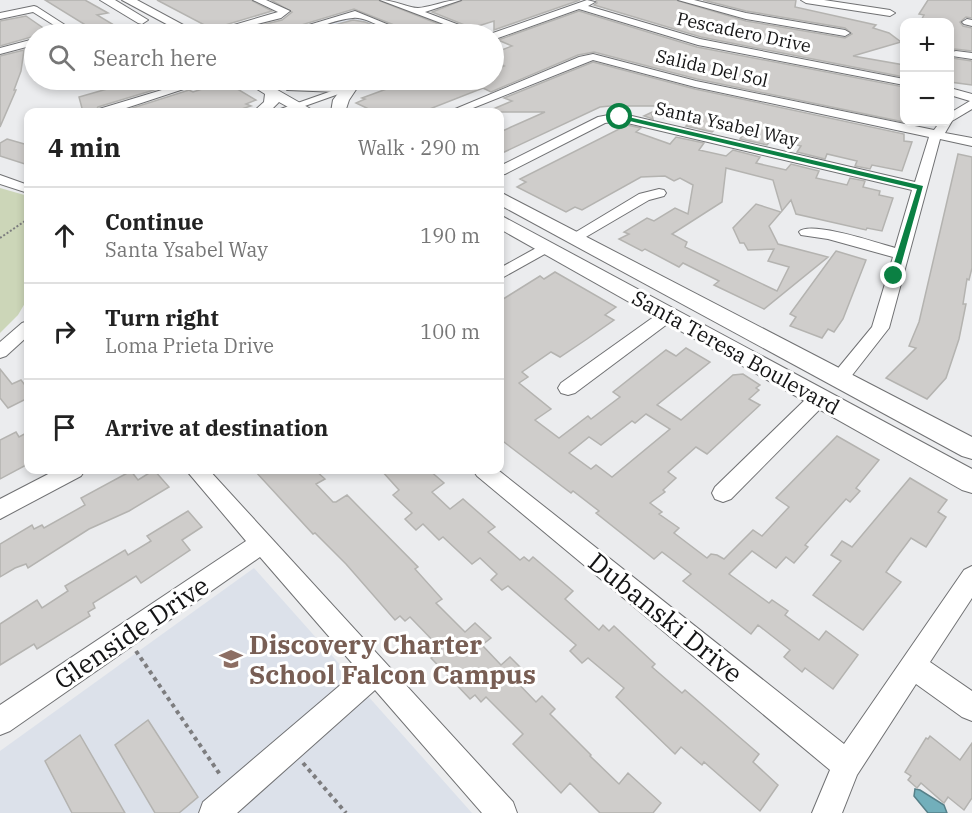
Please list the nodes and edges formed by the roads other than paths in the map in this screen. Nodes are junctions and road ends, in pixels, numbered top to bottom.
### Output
1 (106, 0) edge
2 (129, 0) edge
3 (258, 0) edge
4 (385, 0) edge
5 (456, 0) edge
6 (596, 0) edge
7 (683, 0) edge
8 (807, 0) edge
9 (579, 6) junction
10 (417, 11) junction
11 (890, 13) dead end
12 (0, 16) edge
13 (56, 24) edge
14 (149, 24) edge
15 (175, 24) edge
16 (247, 24) edge
17 (320, 24) edge
18 (380, 24) edge
19 (451, 24) edge
20 (504, 32) edge
21 (845, 33) dead end
22 (24, 45) edge
23 (0, 51) edge
24 (956, 54) dead end
25 (972, 56) edge
26 (900, 81) edge
27 (173, 90) edge
28 (283, 90) edge
29 (292, 90) edge
30 (338, 90) edge
31 (346, 90) edge
32 (954, 92) edge
33 (972, 98) edge
34 (972, 104) edge
35 (307, 106) edge
36 (116, 108) edge
37 (266, 108) edge
38 (340, 108) edge
39 (464, 108) edge
40 (954, 115) edge
41 (942, 128) edge
42 (972, 142) edge
43 (504, 169) edge
44 (0, 178) edge
45 (921, 188) junction
46 (24, 189) edge
47 (659, 193) dead end
48 (504, 200) edge
49 (504, 223) edge
50 (806, 232) dead end
51 (574, 238) junction
52 (547, 247) junction
53 (901, 254) junction
54 (504, 272) edge
55 (668, 315) junction
56 (24, 334) edge
57 (0, 352) edge
58 (839, 378) junction
59 (568, 388) dead end
60 (819, 398) junction
61 (972, 449) edge
62 (67, 474) edge
63 (201, 474) edge
64 (489, 474) edge
65 (972, 482) edge
66 (723, 493) dead end
67 (0, 510) edge
68 (262, 543) junction
69 (972, 577) edge
70 (913, 666) junction
71 (376, 672) junction
72 (972, 707) edge
73 (0, 721) edge
74 (847, 765) junction
75 (214, 813) edge
76 (502, 813) edge
77 (826, 813) edge

1 - 14 main road
2 - 15 main road
3 - 16 street
4 - 10 street
5 - 10 street
6 - 9 street
7 - 21 street
8 - 11 street
9 - 20 street
9 - 26 street, Pescadero Drive
10 - 19 street
12 - 13 street
17 - 18 street
22 - 23 street
24 - 25 street
27 - 36 street
28 - 37 main road
29 - 35 main road
30 - 35 street
31 - 38 main road
32 - 33 street
34 - 40 street
39 - 41 street, Salida Del Sol
41 - 42 street, Salida Del Sol
41 - 45 street
43 - 45 street, Santa Ysabel Way
44 - 46 street
45 - 53 street
47 - 51 street
48 - 51 main road, Santa Teresa Boulevard
49 - 52 main road, Santa Teresa Boulevard
50 - 53 street
51 - 58 main road, Santa Teresa Boulevard
52 - 54 street
52 - 55 main road, Santa Teresa Boulevard
53 - 58 street
55 - 59 street
55 - 60 main road, Santa Teresa Boulevard
56 - 57 street
58 - 61 main road, Santa Teresa Boulevard
60 - 65 main road, Santa Teresa Boulevard
60 - 66 street
62 - 67 street
63 - 68 street
64 - 74 street, Dubanski Drive
68 - 71 street
68 - 73 street, Glenside Drive
69 - 70 street
70 - 72 street
70 - 74 street
71 - 75 street
71 - 76 street
74 - 77 street

